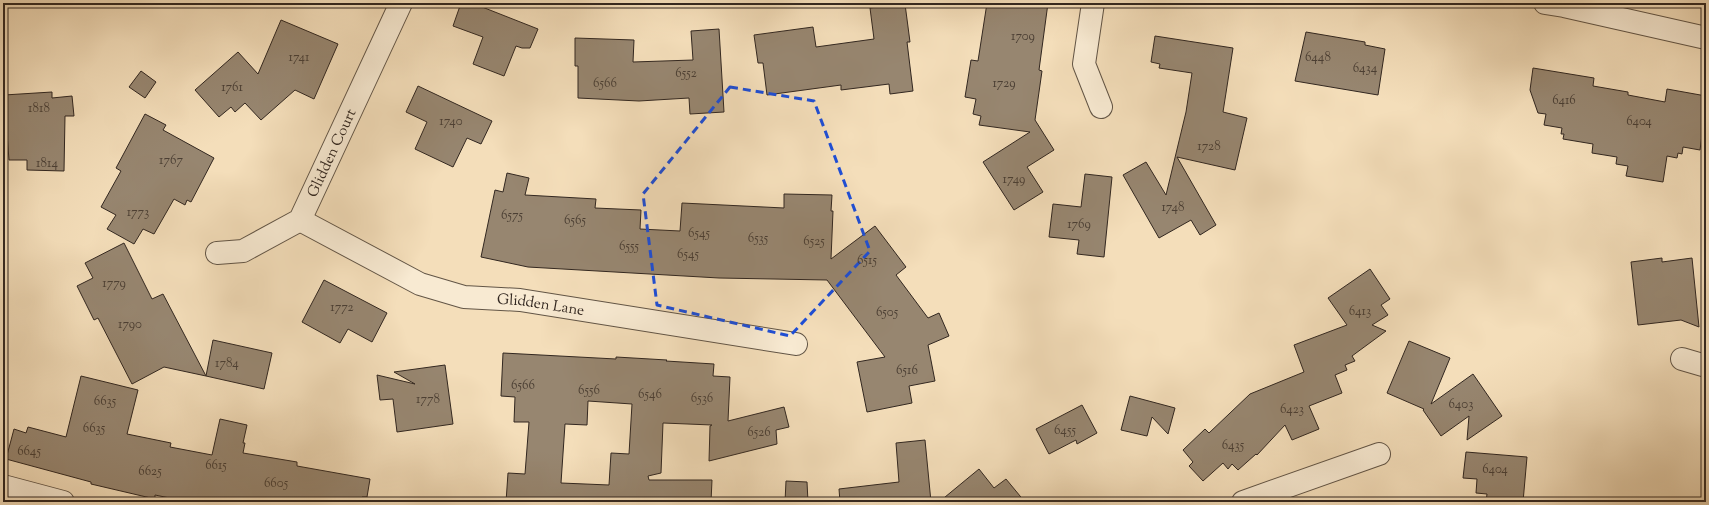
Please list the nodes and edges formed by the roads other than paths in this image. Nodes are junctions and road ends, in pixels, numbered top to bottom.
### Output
1 (401, 3) edge
2 (1093, 3) edge
3 (1545, 3) edge
4 (1706, 38) edge
5 (1101, 107) dead end
6 (300, 220) junction
7 (217, 253) dead end
8 (796, 344) dead end
9 (1682, 359) dead end
10 (1706, 366) edge
11 (1379, 454) dead end
12 (3, 486) edge
13 (63, 502) edge
14 (1243, 502) edge

1 - 6 street, Glidden Court
2 - 5 street
3 - 4 street
6 - 7 street
6 - 8 street, Glidden Lane
9 - 10 street
11 - 14 street
12 - 13 street

